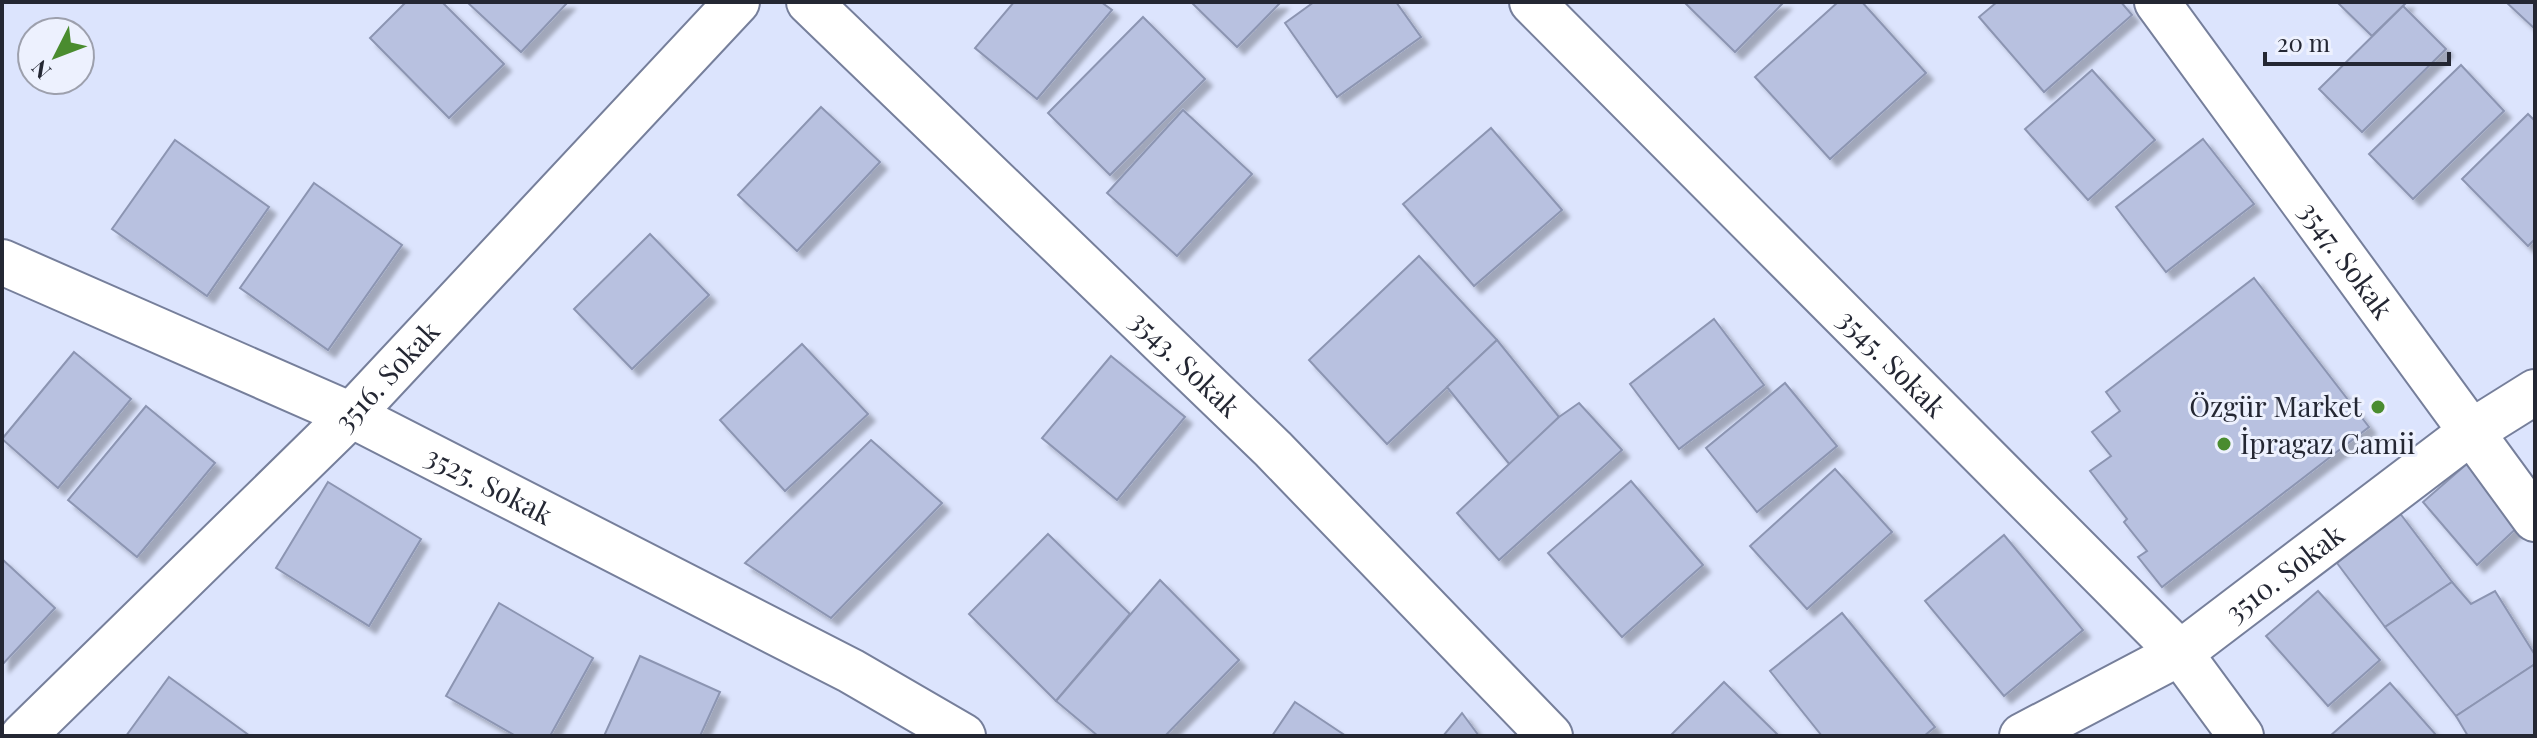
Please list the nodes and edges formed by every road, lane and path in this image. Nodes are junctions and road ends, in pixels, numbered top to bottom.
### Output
1 (737, 2) edge
2 (809, 2) edge
3 (1532, 2) edge
4 (2157, 2) edge
5 (2, 262) edge
6 (2535, 392) edge
7 (351, 415) junction
8 (2471, 432) junction
9 (2535, 519) edge
10 (2180, 653) junction
11 (32, 733) edge
12 (963, 736) edge
13 (1550, 736) edge
14 (2022, 736) edge
15 (2241, 736) edge

1 - 7 street, 3516. Sokak
2 - 13 street, 3543. Sokak
3 - 10 street, 3545. Sokak
4 - 8 street, 3547. Sokak
5 - 7 street, 3525. Sokak
6 - 8 street, 3510. Sokak
7 - 11 street, 3516. Sokak
7 - 12 street, 3525. Sokak
8 - 9 street, 3547. Sokak
8 - 10 street, 3510. Sokak
10 - 14 street, 3510. Sokak
10 - 15 street, 3545. Sokak

